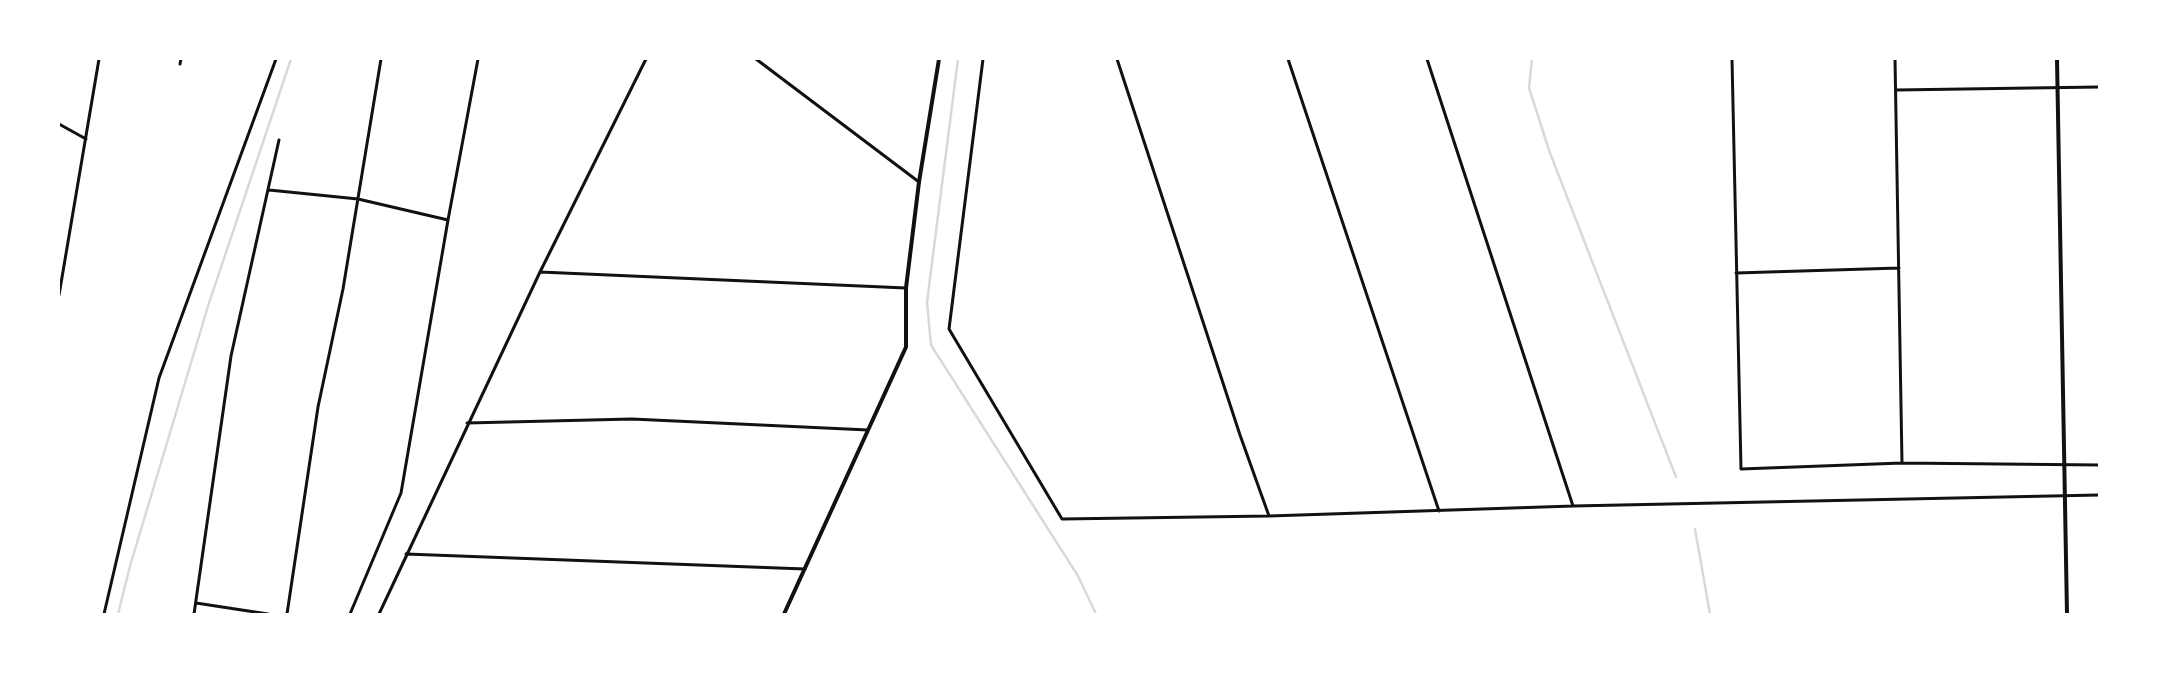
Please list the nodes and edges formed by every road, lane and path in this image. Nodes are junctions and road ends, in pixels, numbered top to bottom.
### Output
1 (99, 59) edge
2 (181, 59) edge
3 (276, 59) edge
4 (381, 59) edge
5 (478, 59) edge
6 (646, 59) edge
7 (756, 59) edge
8 (939, 59) edge
9 (983, 59) edge
10 (1117, 59) edge
11 (1288, 59) edge
12 (1427, 59) edge
13 (1732, 59) edge
14 (1895, 59) edge
15 (2057, 59) edge
16 (180, 64) dead end
17 (2099, 86) edge
18 (2057, 87) junction
19 (1896, 90) junction
20 (59, 124) edge
21 (86, 139) junction
22 (279, 140) dead end
23 (918, 182) junction
24 (269, 190) junction
25 (358, 199) junction
26 (448, 220) junction
27 (1899, 268) junction
28 (540, 272) junction
29 (1736, 273) junction
30 (906, 288) junction
31 (59, 295) edge
32 (467, 423) junction
33 (869, 430) junction
34 (1902, 463) junction
35 (2065, 465) junction
36 (2099, 465) edge
37 (2099, 495) edge
38 (2065, 496) junction
39 (1573, 506) junction
40 (1439, 511) junction
41 (1269, 516) junction
42 (406, 554) junction
43 (805, 569) junction
44 (196, 603) junction
45 (104, 614) edge
46 (194, 614) edge
47 (268, 614) edge
48 (287, 614) edge
49 (350, 614) edge
50 (379, 614) edge
51 (784, 614) edge
52 (2067, 614) edge

1 - 21 street
2 - 16 street
3 - 45 street
4 - 25 street
5 - 26 street
6 - 28 street
7 - 23 street
8 - 23 street
9 - 41 street
10 - 41 street
11 - 40 street
12 - 39 street
13 - 29 street
14 - 19 street
15 - 18 street
17 - 18 street
18 - 19 street
18 - 35 street
19 - 27 street
20 - 21 street
21 - 31 street
22 - 24 street
23 - 30 street
24 - 25 street
24 - 44 street
25 - 26 street
25 - 48 street
26 - 49 street
27 - 29 street
27 - 34 street
28 - 30 street
28 - 32 street
29 - 34 street
30 - 33 street
32 - 33 street
32 - 42 street
33 - 43 street
34 - 35 street
35 - 36 street
35 - 38 street
37 - 38 street
38 - 39 street
38 - 52 street
39 - 40 street
40 - 41 street
42 - 43 street
42 - 50 street
43 - 51 street
44 - 46 street
44 - 47 street

